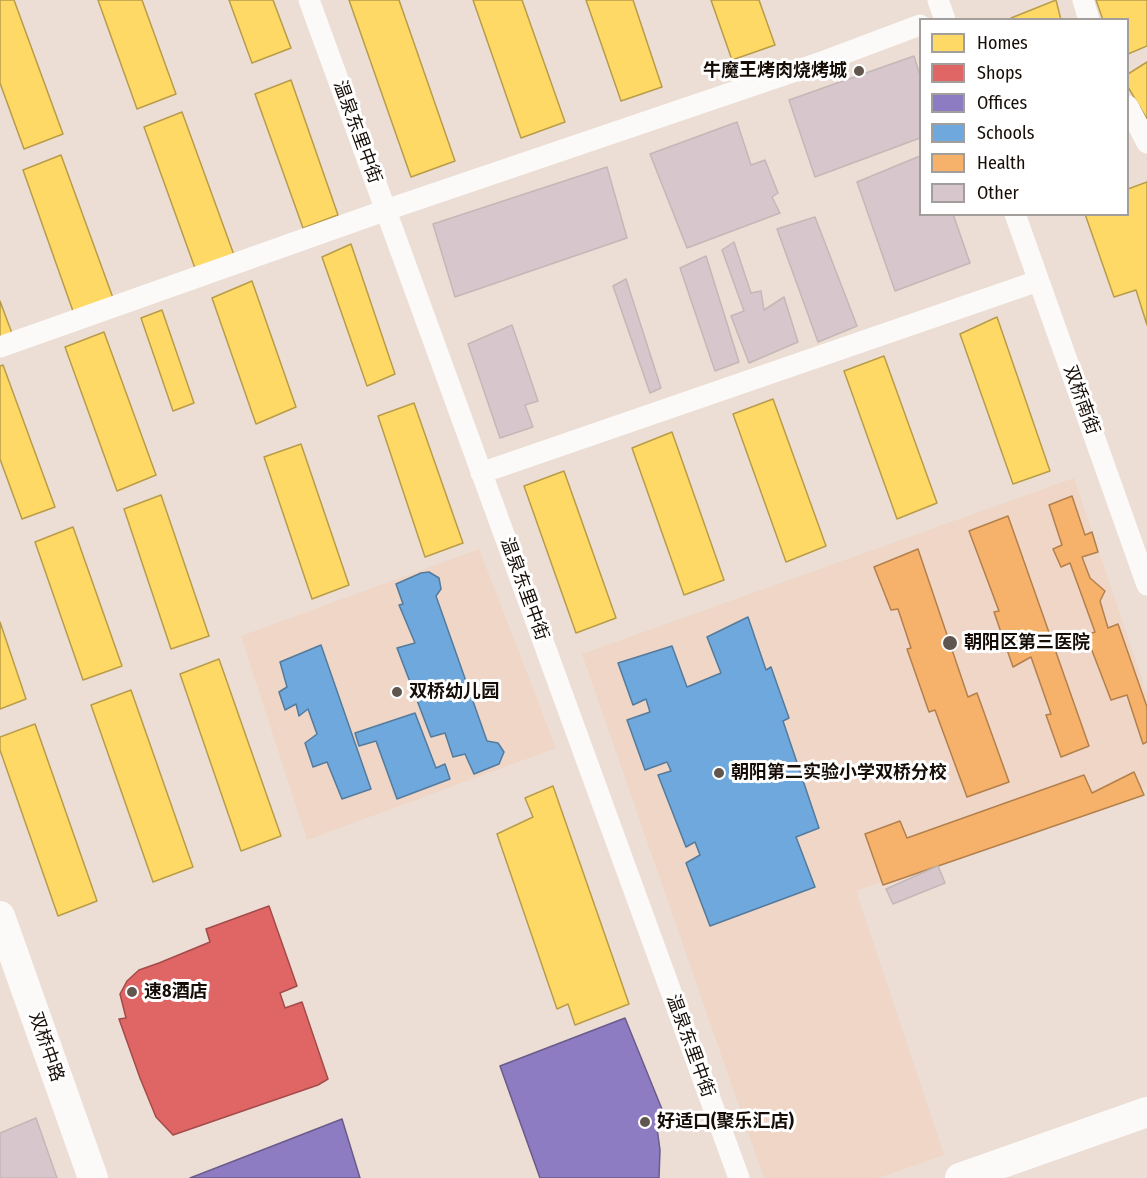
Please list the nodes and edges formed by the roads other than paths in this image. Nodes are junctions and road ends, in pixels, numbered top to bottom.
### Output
1 (309, 0) edge
2 (1083, 0) edge
3 (1088, 18) edge
4 (919, 26) edge
5 (1129, 108) edge
6 (1147, 143) edge
7 (386, 211) junction
8 (1016, 216) edge
9 (1038, 280) junction
10 (0, 348) edge
11 (482, 473) junction
12 (1147, 585) edge
13 (0, 916) edge
14 (1147, 1112) edge
15 (93, 1178) edge
16 (739, 1178) edge
17 (960, 1178) edge

1 - 7 street, 温泉东里中街
2 - 3 street
4 - 7 street
5 - 6 street
7 - 10 street
7 - 11 street, 温泉东里中街
8 - 9 street, 双桥南街
9 - 11 street
9 - 12 street, 双桥南街
11 - 16 street, 温泉东里中街
13 - 15 street, 双桥中路
14 - 17 street

